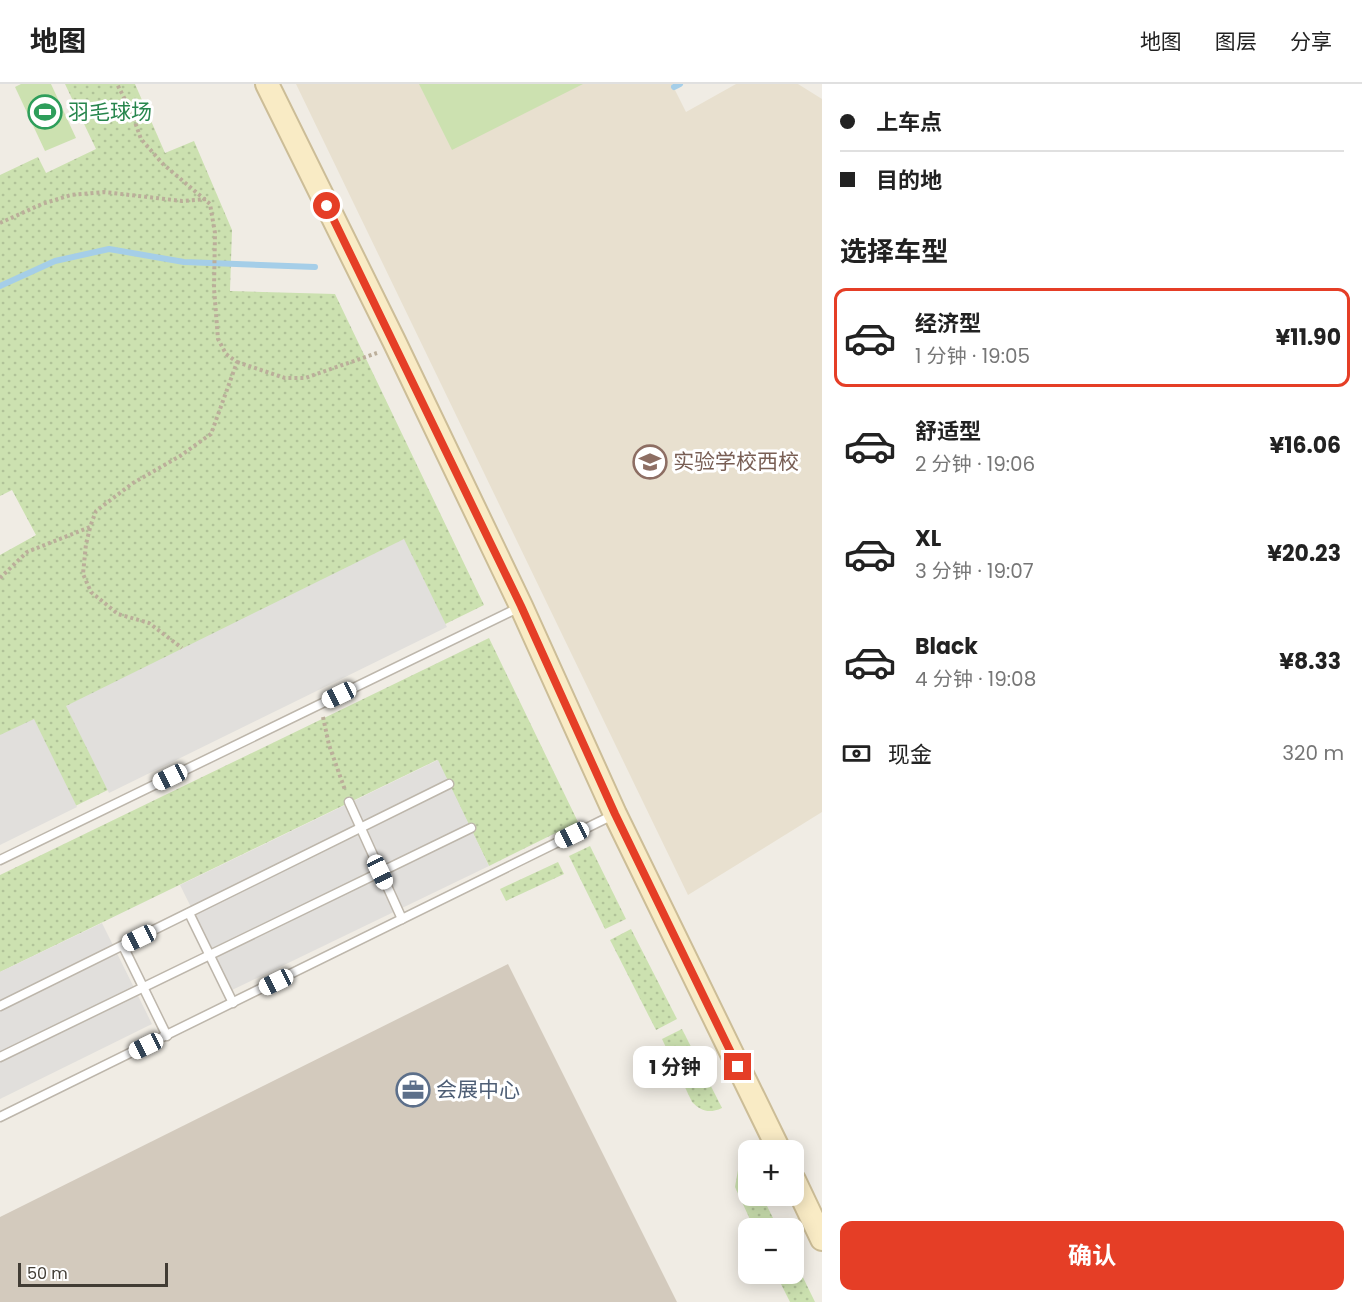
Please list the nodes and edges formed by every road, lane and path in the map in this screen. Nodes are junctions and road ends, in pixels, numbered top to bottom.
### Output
1 (117, 84) edge
2 (267, 84) edge
3 (206, 198) junction
4 (0, 223) edge
5 (395, 344) junction
6 (237, 362) junction
7 (90, 527) junction
8 (0, 578) edge
9 (521, 606) junction
10 (183, 648) dead end
11 (319, 705) junction
12 (449, 784) dead end
13 (349, 802) joint
14 (615, 814) junction
15 (361, 828) junction
16 (471, 828) dead end
17 (0, 860) edge
18 (380, 872) junction
19 (189, 913) junction
20 (402, 920) junction
21 (123, 946) junction
22 (210, 955) junction
23 (143, 988) junction
24 (234, 1003) junction
25 (0, 1006) edge
26 (167, 1036) junction
27 (0, 1057) edge
28 (0, 1117) edge
29 (774, 1140) edge
30 (804, 1201) edge
31 (822, 1239) edge

1 - 3 path
2 - 5 main road
3 - 4 path
3 - 6 path
5 - 6 path
5 - 9 main road
6 - 7 path
7 - 8 path
7 - 10 path
9 - 11 lane
9 - 14 main road
11 - 13 path
11 - 17 lane
12 - 15 lane
13 - 15 lane
14 - 20 lane
14 - 29 main road
15 - 18 lane
15 - 19 lane
16 - 18 lane
18 - 20 lane
18 - 22 lane
19 - 21 lane
19 - 22 lane
20 - 24 lane
21 - 23 lane
21 - 25 lane
22 - 23 lane
22 - 24 lane
23 - 26 lane
23 - 27 lane
24 - 26 lane
26 - 28 lane
30 - 31 main road

